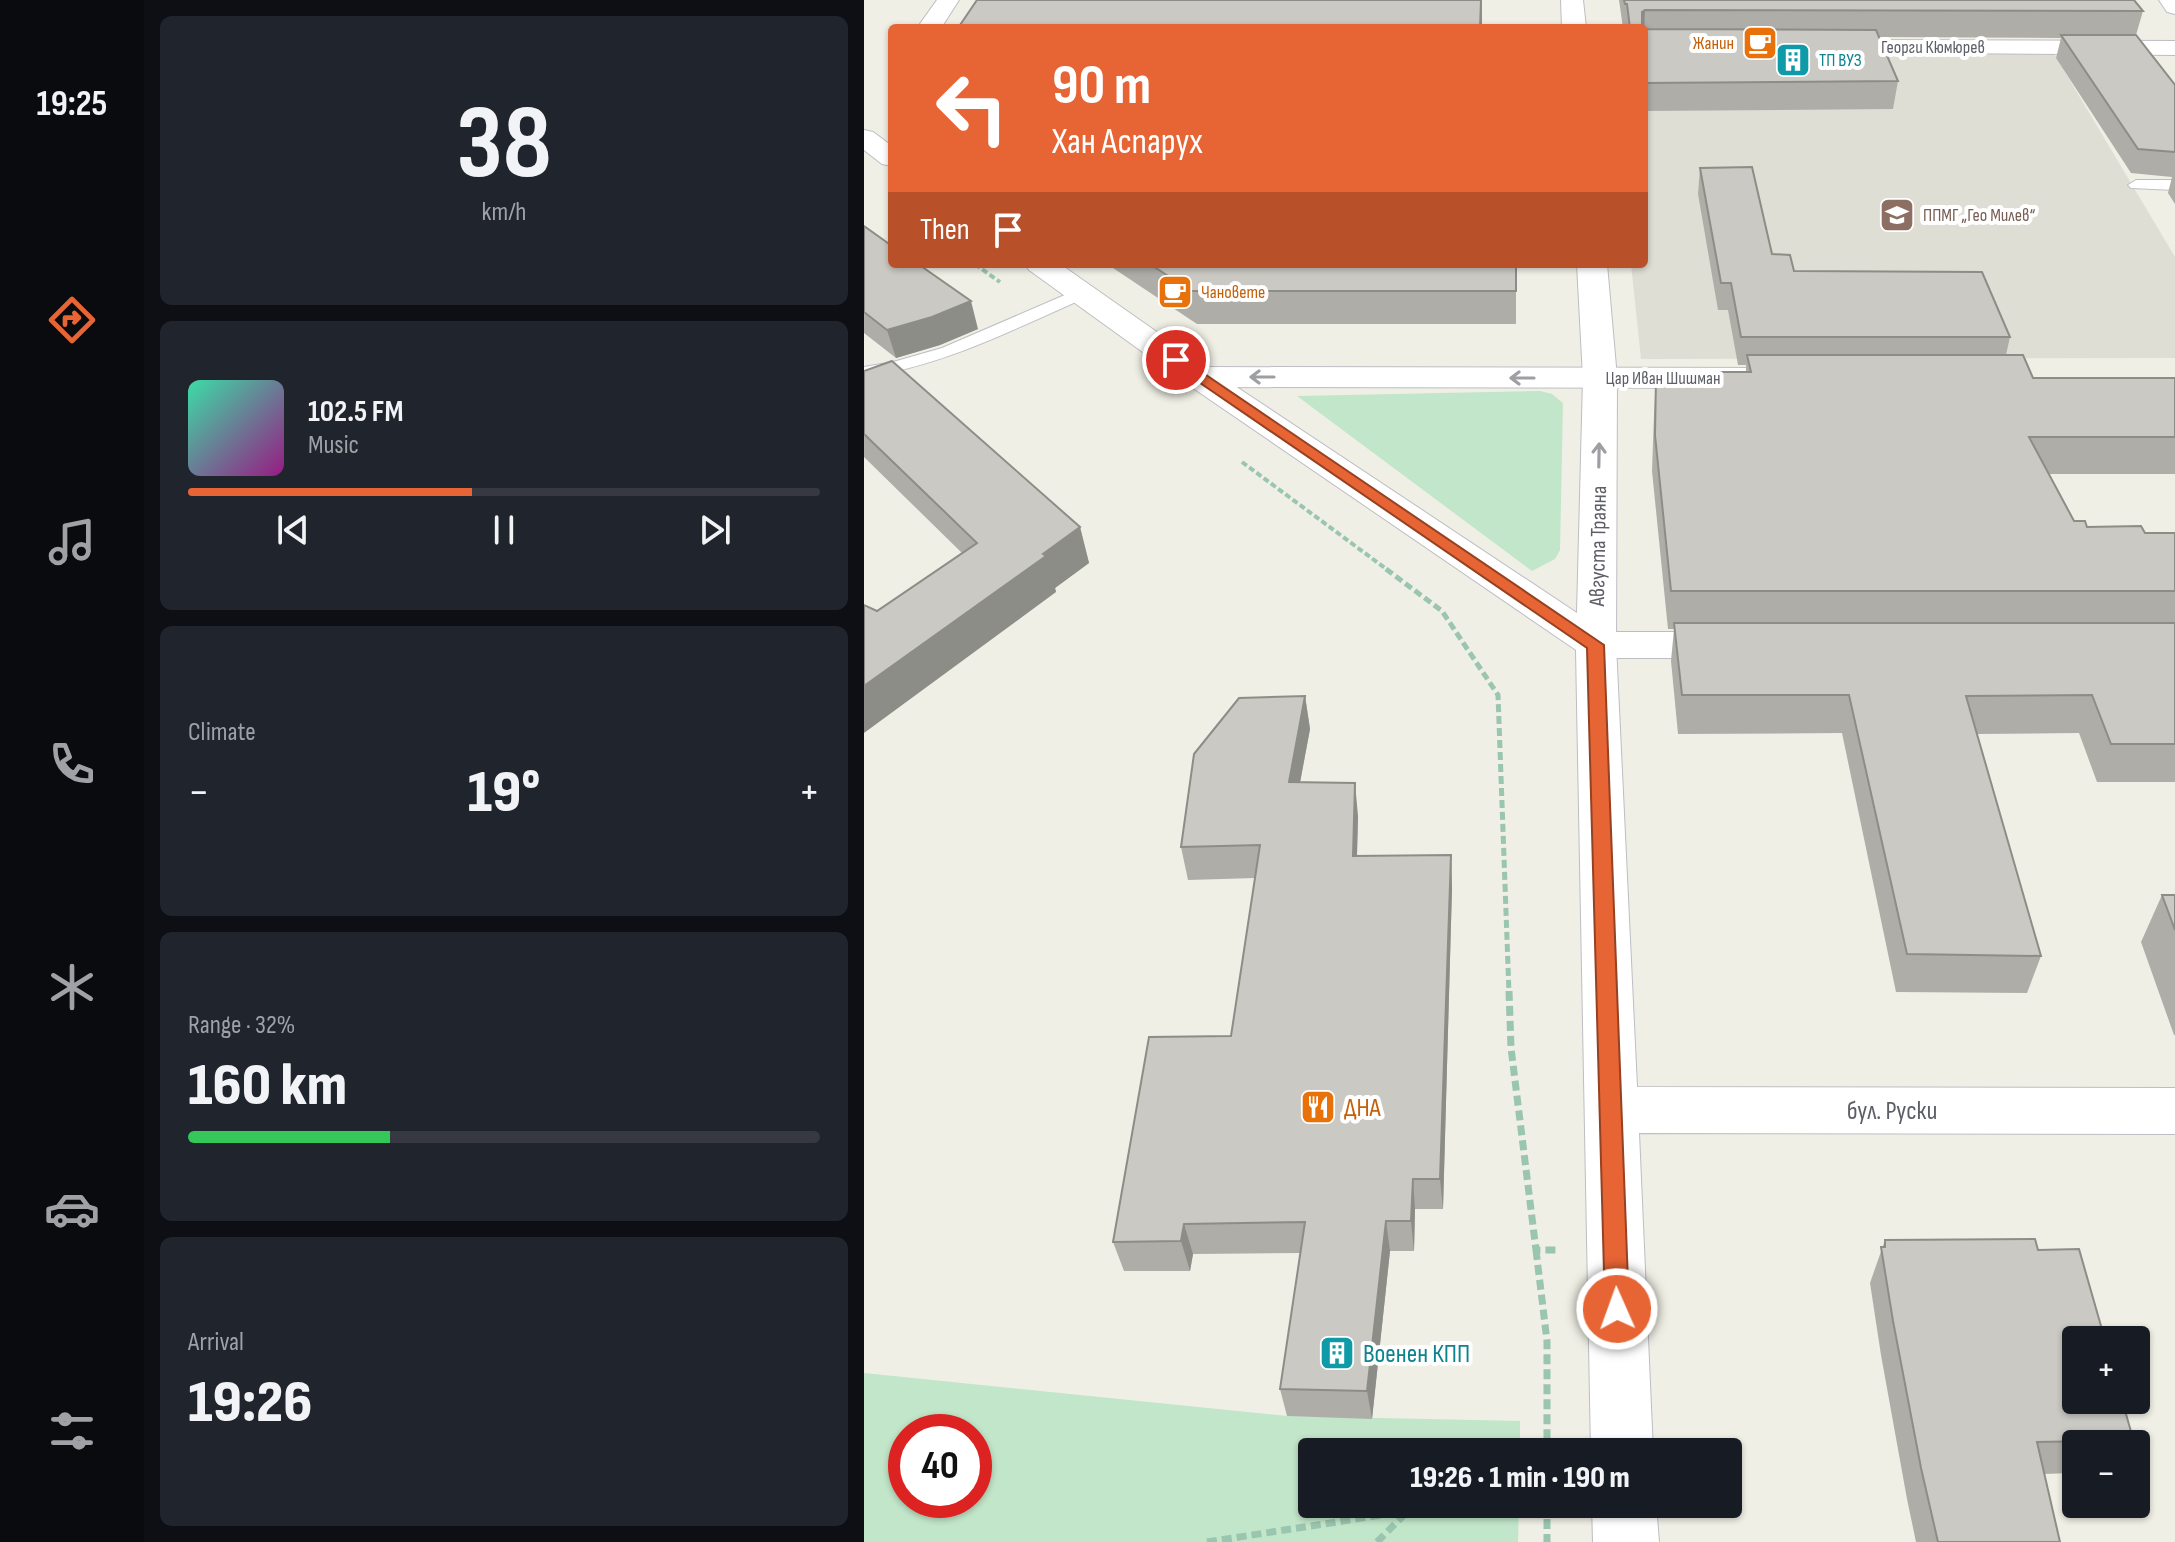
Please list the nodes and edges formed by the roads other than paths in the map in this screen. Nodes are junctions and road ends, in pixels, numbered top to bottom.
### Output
1 (948, 0) edge
2 (1572, 0) edge
3 (2170, 0) edge
4 (2175, 7) edge
5 (932, 24) edge
6 (1574, 24) edge
7 (1800, 47) edge
8 (2175, 48) edge
9 (864, 138) edge
10 (888, 155) edge
11 (2136, 185) edge
12 (2175, 185) edge
13 (1046, 268) edge
14 (1592, 268) edge
15 (1081, 293) junction
16 (864, 372) edge
17 (1199, 377) junction
18 (1600, 378) junction
19 (1808, 378) edge
20 (1596, 645) junction
21 (1768, 645) edge
22 (1610, 1110) junction
23 (2175, 1111) edge
24 (1622, 1438) edge
25 (1625, 1518) edge
26 (1626, 1542) edge

1 - 5 street
2 - 6 street
3 - 4 street
7 - 8 street, Георги Кюмюрев
9 - 10 street
11 - 12 lane
13 - 15 street
14 - 18 street, Августа Траяна
15 - 16 lane
15 - 17 street
18 -> 17 street, Цар Иван Шишман
17 - 20 street
18 - 19 street, Цар Иван Шишман
20 -> 18 street, Августа Траяна
20 - 21 street
20 - 22 street, Августа Траяна
22 - 23 street, бул. Руски
22 - 24 street, Августа Траяна
25 - 26 street

